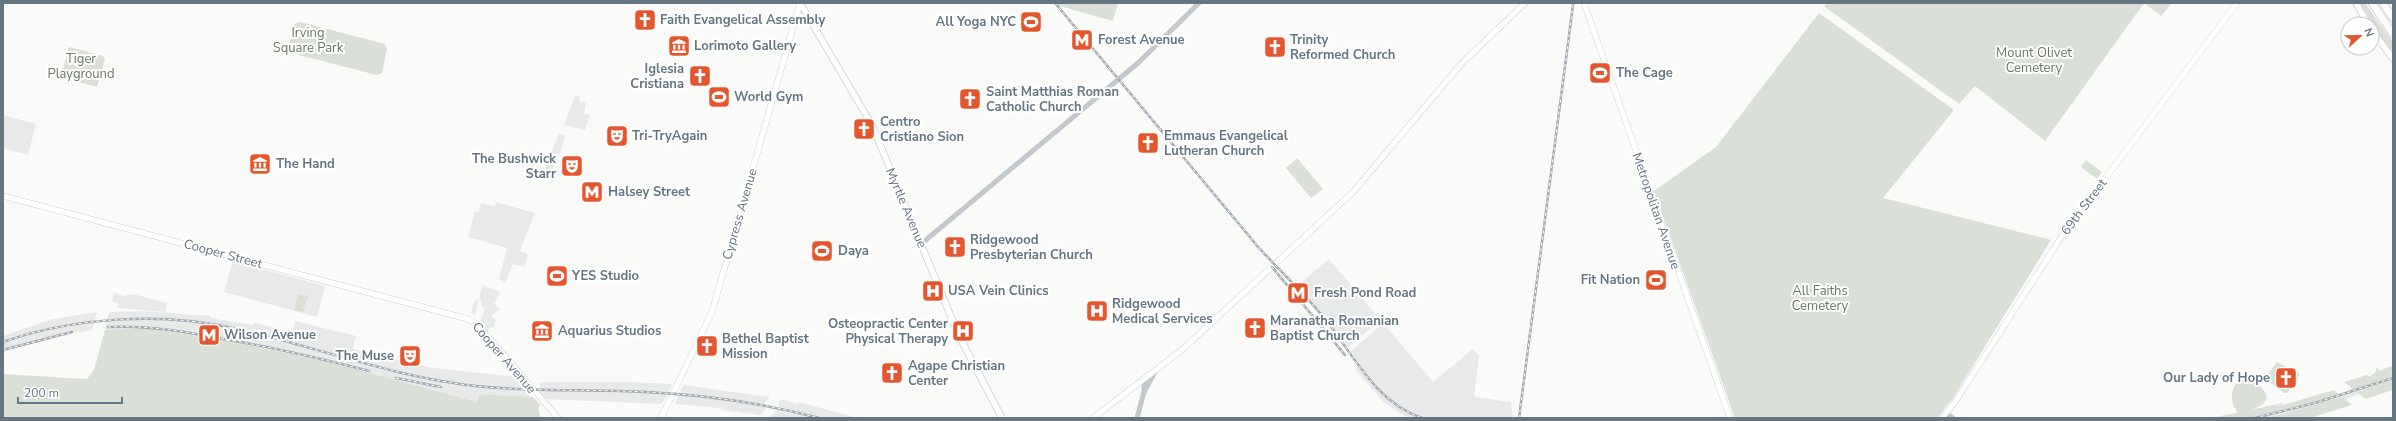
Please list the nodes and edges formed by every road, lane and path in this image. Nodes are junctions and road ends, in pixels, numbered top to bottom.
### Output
1 (800, 3) edge
2 (1199, 3) edge
3 (1525, 3) edge
4 (1584, 3) edge
5 (2237, 3) edge
6 (2356, 3) edge
7 (2372, 3) edge
8 (2383, 3) edge
9 (2363, 16) edge
10 (2393, 18) edge
11 (2393, 34) edge
12 (2380, 41) edge
13 (2393, 59) edge
14 (3, 196) edge
15 (921, 244) junction
16 (442, 312) joint
17 (1157, 369) junction
18 (1148, 376) junction
19 (1144, 392) junction
20 (1946, 413) junction
21 (558, 418) edge
22 (661, 418) edge
23 (1002, 418) edge
24 (1093, 418) edge
25 (1137, 418) edge
26 (1730, 418) edge
27 (1942, 418) edge
28 (1953, 418) edge

1 - 15 main road, Myrtle Avenue
1 - 22 main road, Cypress Avenue
2 - 15 street
3 - 17 main road
4 - 26 main road, Metropolitan Avenue
5 - 20 main road, 69th Street
6 - 9 main road
7 - 11 highway
8 - 10 highway
12 - 13 main road
14 - 16 main road, Cooper Street
15 - 23 main road, Myrtle Avenue
16 - 21 main road, Cooper Avenue
17 - 18 main road
17 - 19 street
18 - 19 street
18 - 24 main road
19 - 25 street
20 - 27 main road, 69th Street
20 - 28 street

